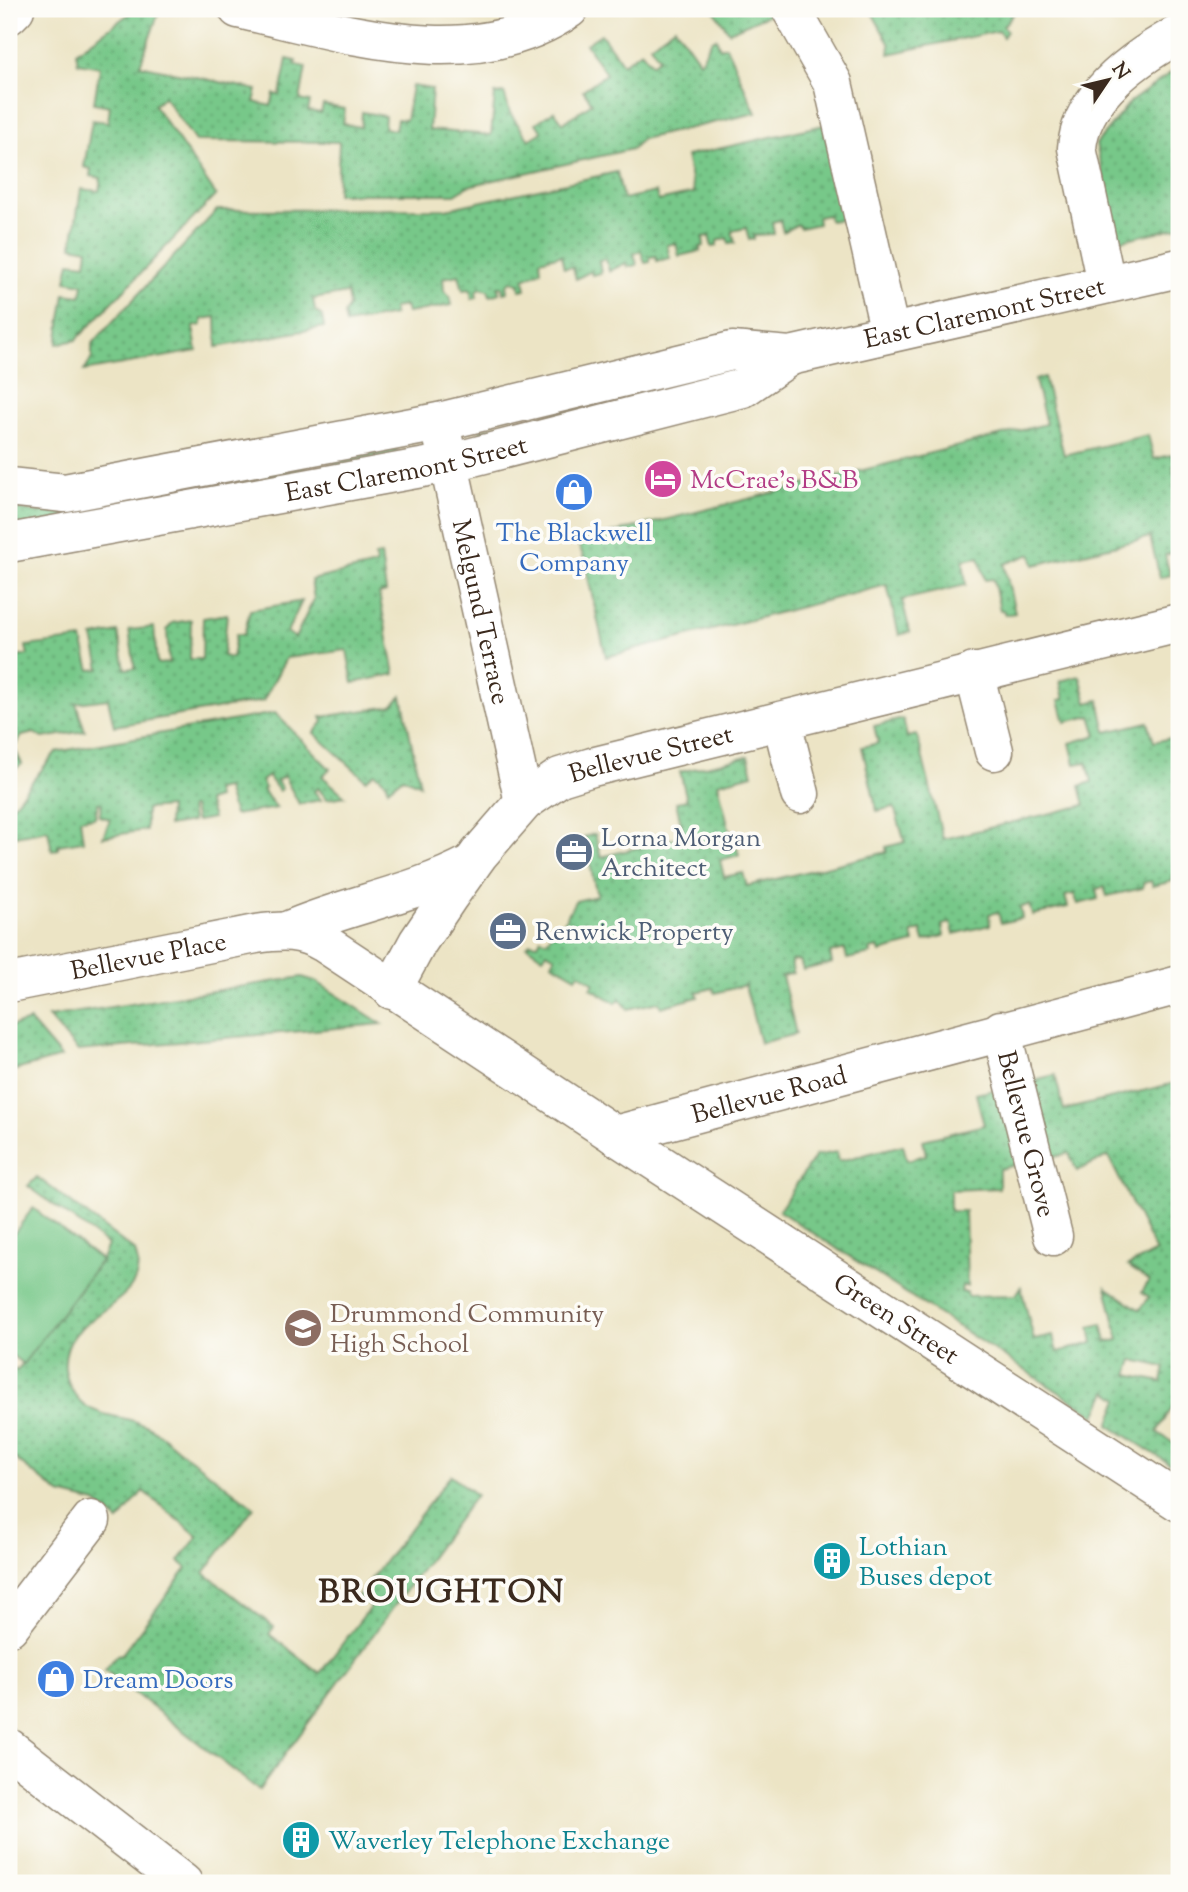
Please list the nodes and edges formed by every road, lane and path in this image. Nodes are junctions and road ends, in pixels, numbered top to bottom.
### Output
1 (15, 9) edge
2 (237, 9) edge
3 (569, 9) edge
4 (9, 15) edge
5 (797, 18) edge
6 (1179, 34) edge
7 (1179, 268) edge
8 (1106, 283) junction
9 (890, 333) junction
10 (790, 356) junction
11 (439, 422) junction
12 (449, 463) junction
13 (9, 488) edge
14 (9, 543) edge
15 (1179, 623) edge
16 (974, 672) junction
17 (782, 722) junction
18 (994, 751) dead end
19 (800, 794) dead end
20 (524, 802) junction
21 (472, 863) junction
22 (289, 930) junction
23 (9, 983) edge
24 (1179, 985) edge
25 (393, 990) junction
26 (1001, 1030) junction
27 (615, 1136) junction
28 (1052, 1236) dead end
29 (1179, 1502) edge
30 (91, 1520) dead end
31 (9, 1627) edge
32 (9, 1748) edge
33 (183, 1883) edge

1 - 4 street
2 - 3 street
5 - 9 street
6 - 8 street
7 - 8 street, East Claremont Street
8 - 9 street, East Claremont Street
9 - 10 street, East Claremont Street
10 - 11 street, East Claremont Street
10 - 12 street, East Claremont Street
11 - 12 street, Melgund Terrace
11 - 13 street, East Claremont Street
12 - 14 street, East Claremont Street
12 - 20 street, Melgund Terrace
15 - 16 street, Bellevue Street
16 - 17 street, Bellevue Street
16 - 18 street
17 - 19 street
17 - 20 street, Bellevue Street
20 - 21 street, Bellevue Place
21 - 22 street, Bellevue Place
21 - 25 street, Bellevue Place
22 - 23 street, Bellevue Place
22 - 25 street
24 - 26 street, Bellevue Road
25 - 27 street
26 - 27 street, Bellevue Road
26 - 28 street, Bellevue Grove
27 - 29 street, Green Street
30 - 31 street
32 - 33 street

